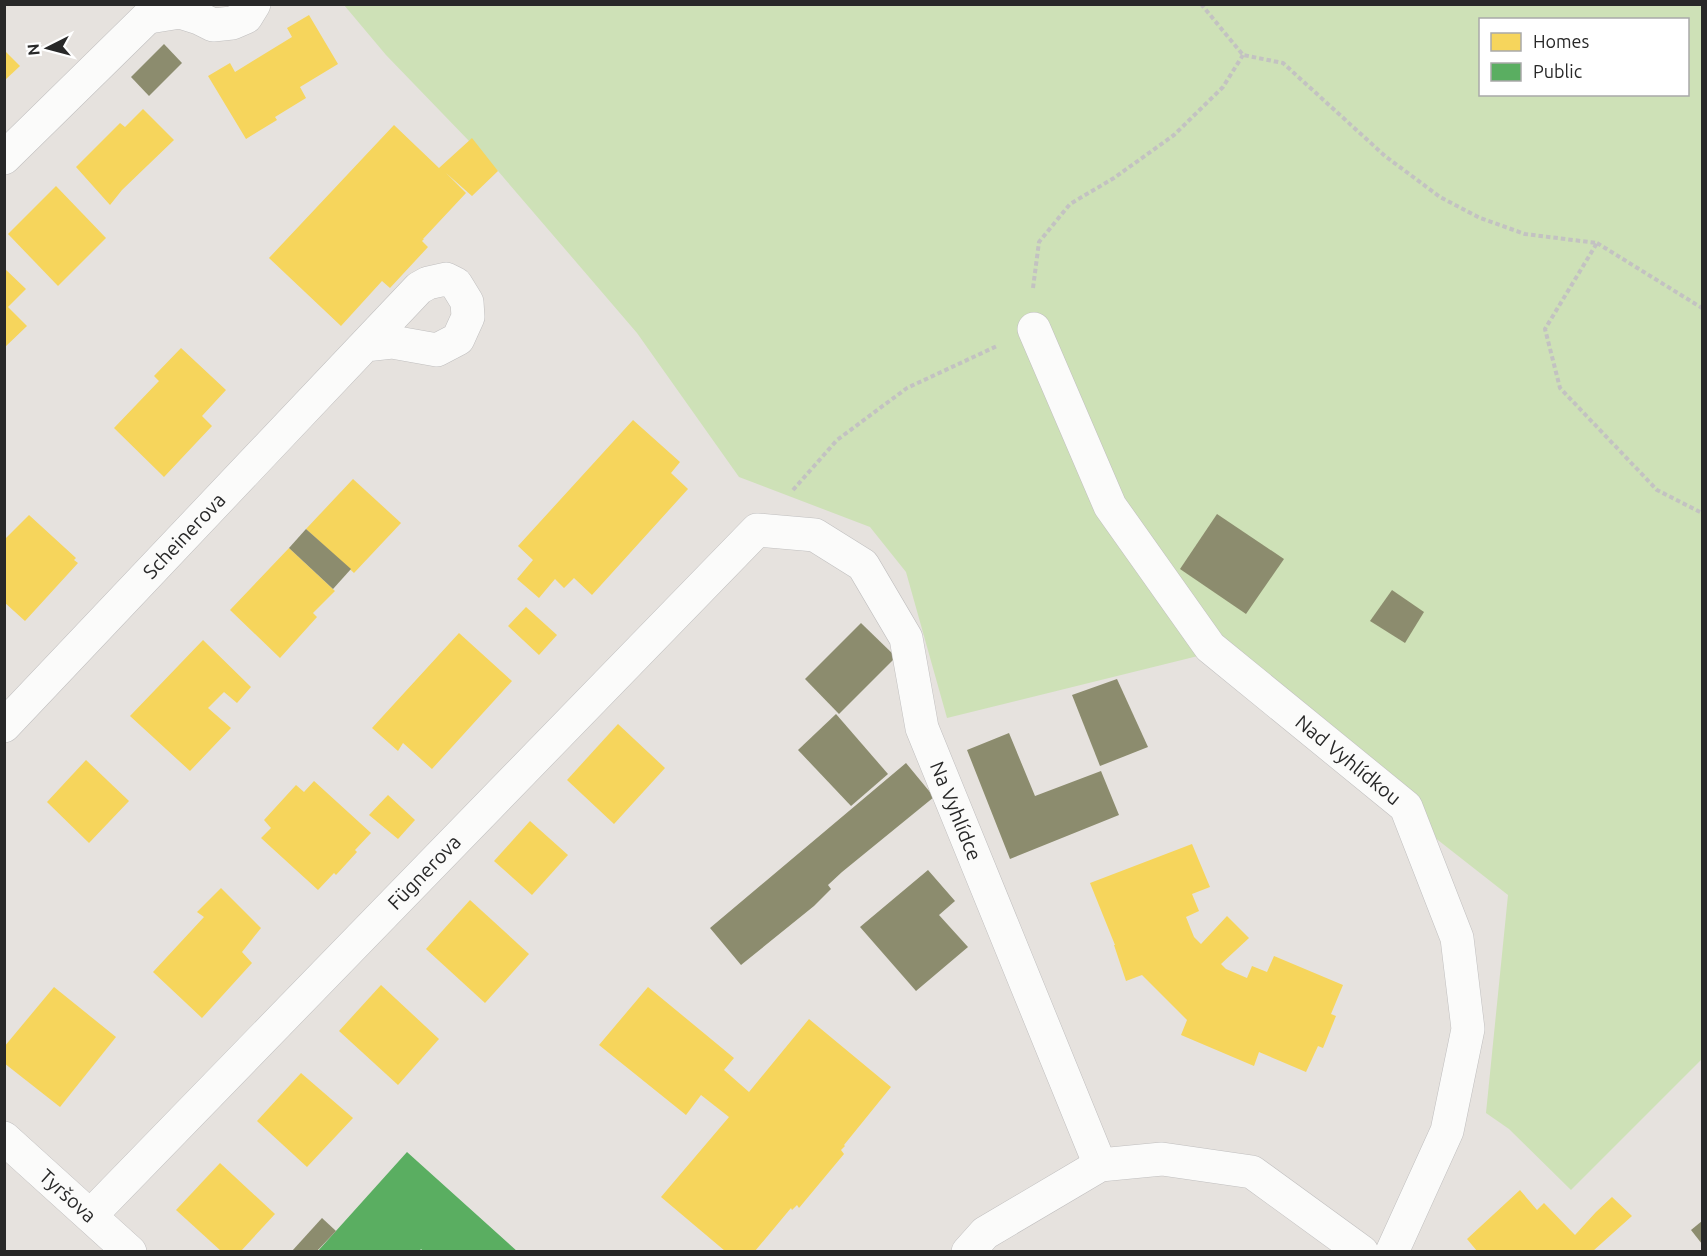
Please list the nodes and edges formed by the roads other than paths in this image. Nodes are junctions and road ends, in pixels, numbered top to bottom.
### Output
1 (254, 4) edge
2 (155, 11) edge
3 (4, 158) edge
4 (1034, 329) road end
5 (365, 345) dead end
6 (757, 530) joint
7 (4, 726) edge
8 (4, 1138) edge
9 (1100, 1165) junction
10 (91, 1215) junction
11 (130, 1251) edge
12 (968, 1251) edge
13 (1362, 1251) edge
14 (1392, 1251) edge

1 - 2 street
2 - 3 street
4 - 14 street, Nad Vyhlídkou
5 - 7 street, Scheinerova
6 - 9 street, Na Vyhlídce
6 - 10 street, Fügnerova
8 - 10 street, Tyršova
9 - 12 street
9 - 13 street
10 - 11 street, Tyršova

